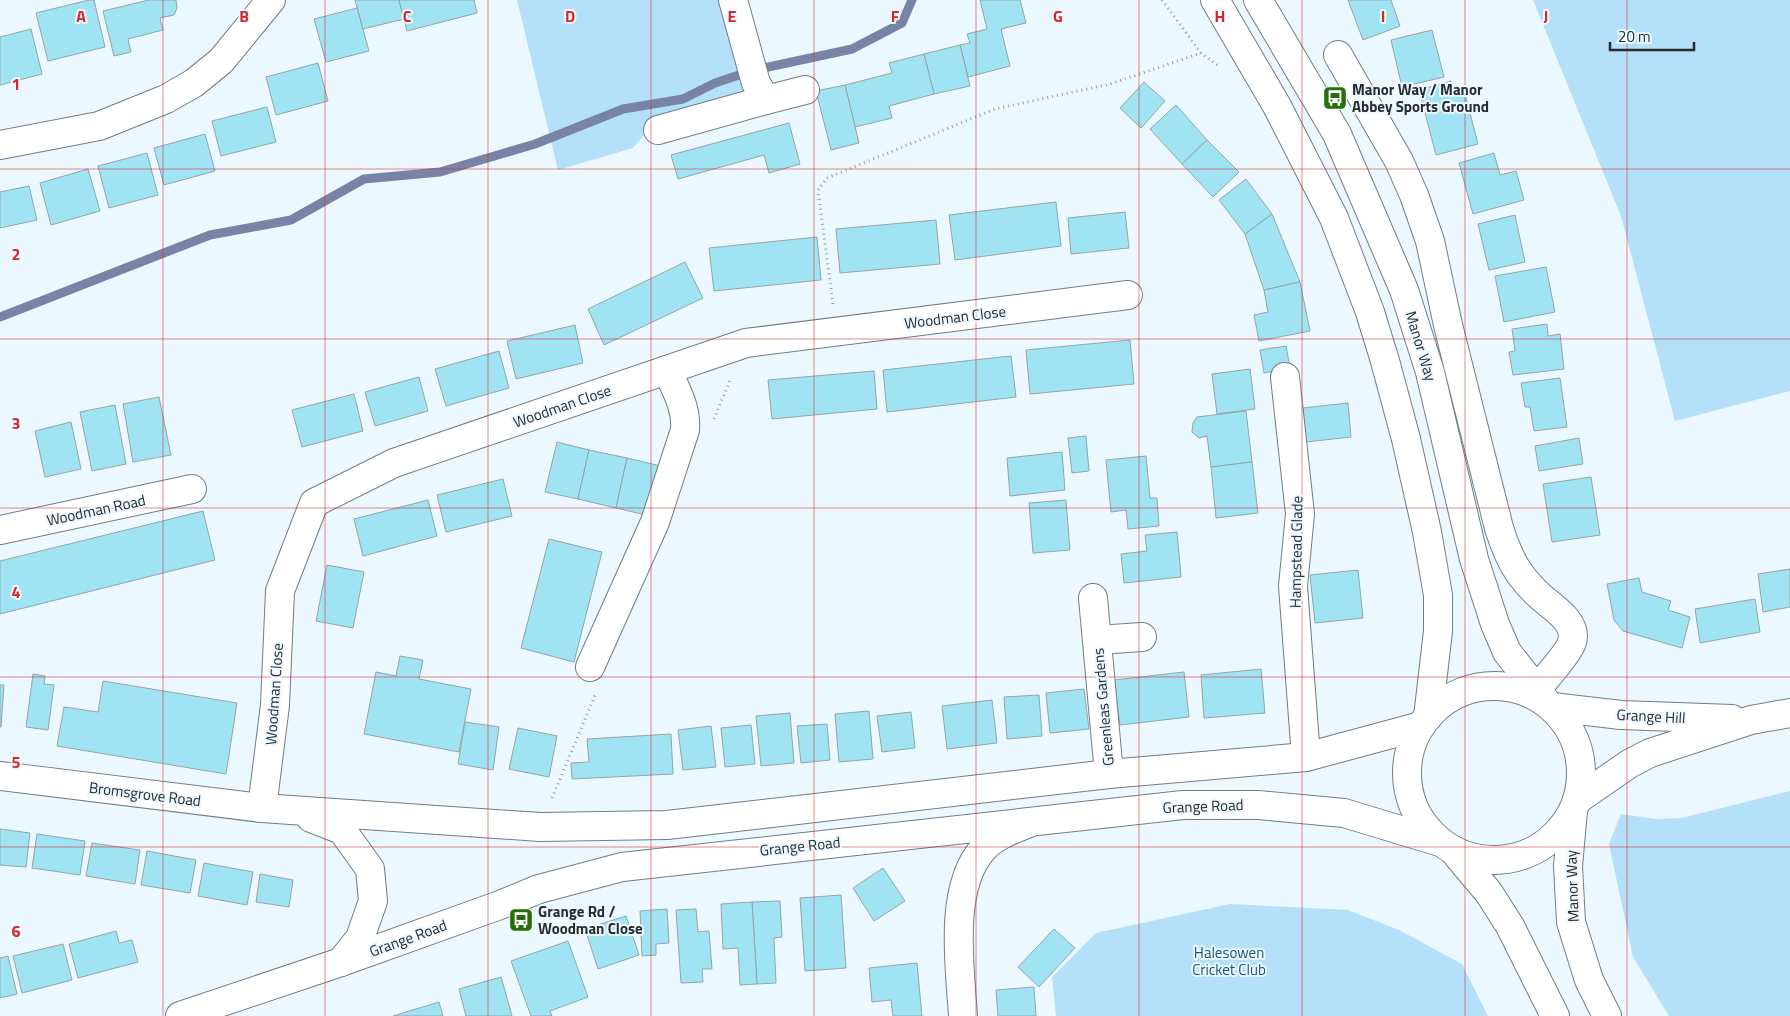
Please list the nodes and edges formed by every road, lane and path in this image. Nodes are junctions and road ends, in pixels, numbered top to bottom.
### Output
1 (271, 0) edge
2 (733, 0) edge
3 (1162, 0) edge
4 (1215, 0) edge
5 (1258, 0) edge
6 (1338, 55) dead end
7 (757, 81) junction
8 (805, 90) dead end
9 (658, 130) dead end
10 (0, 145) edge
11 (1128, 295) dead end
12 (837, 332) junction
13 (668, 370) junction
14 (1285, 377) dead end
15 (1488, 484) junction
16 (192, 490) dead end
17 (1459, 490) junction
18 (0, 530) edge
19 (1093, 598) dead end
20 (1142, 637) dead end
21 (1097, 640) junction
22 (590, 667) dead end
23 (1542, 698) junction
24 (1790, 713) edge
25 (1750, 720) junction
26 (1424, 721) junction
27 (1306, 757) junction
28 (1108, 774) junction
29 (0, 776) edge
30 (1575, 805) junction
31 (262, 808) junction
32 (291, 810) junction
33 (1040, 820) junction
34 (1446, 846) junction
35 (340, 962) junction
36 (180, 1016) edge
37 (963, 1016) edge
38 (1555, 1016) edge
39 (1607, 1016) edge

1 - 10 main road
2 - 7 main road
3 - 12 path
4 - 26 main road
5 - 17 main road, Manor Way
6 - 15 main road
7 - 8 main road
7 - 9 main road
11 - 12 main road, Woodman Close
12 - 13 main road, Woodman Close
13 - 22 main road
13 - 31 main road, Woodman Close
14 - 27 main road, Hampstead Glade
15 - 17 main road
15 - 23 main road
16 - 18 main road, Woodman Road
17 - 23 main road, Manor Way
19 - 21 main road, Greenleas Gardens
20 - 21 main road, Greenleas Gardens
21 - 28 main road, Greenleas Gardens
23 - 25 main road, Grange Hill
23 - 26 main road
23 - 30 main road
24 - 25 main road, Grange Hill
25 - 30 main road, Grange Hill
26 - 27 main road
26 - 34 main road
27 - 28 main road
28 - 32 main road
29 - 31 main road, Bromsgrove Road
30 - 34 main road
30 - 39 main road, Manor Way
31 - 32 main road, Bromsgrove Road
32 - 35 main road
33 - 34 main road, Grange Road
33 - 35 main road, Grange Road
33 - 37 main road
34 - 38 main road
35 - 36 main road, Grange Road

